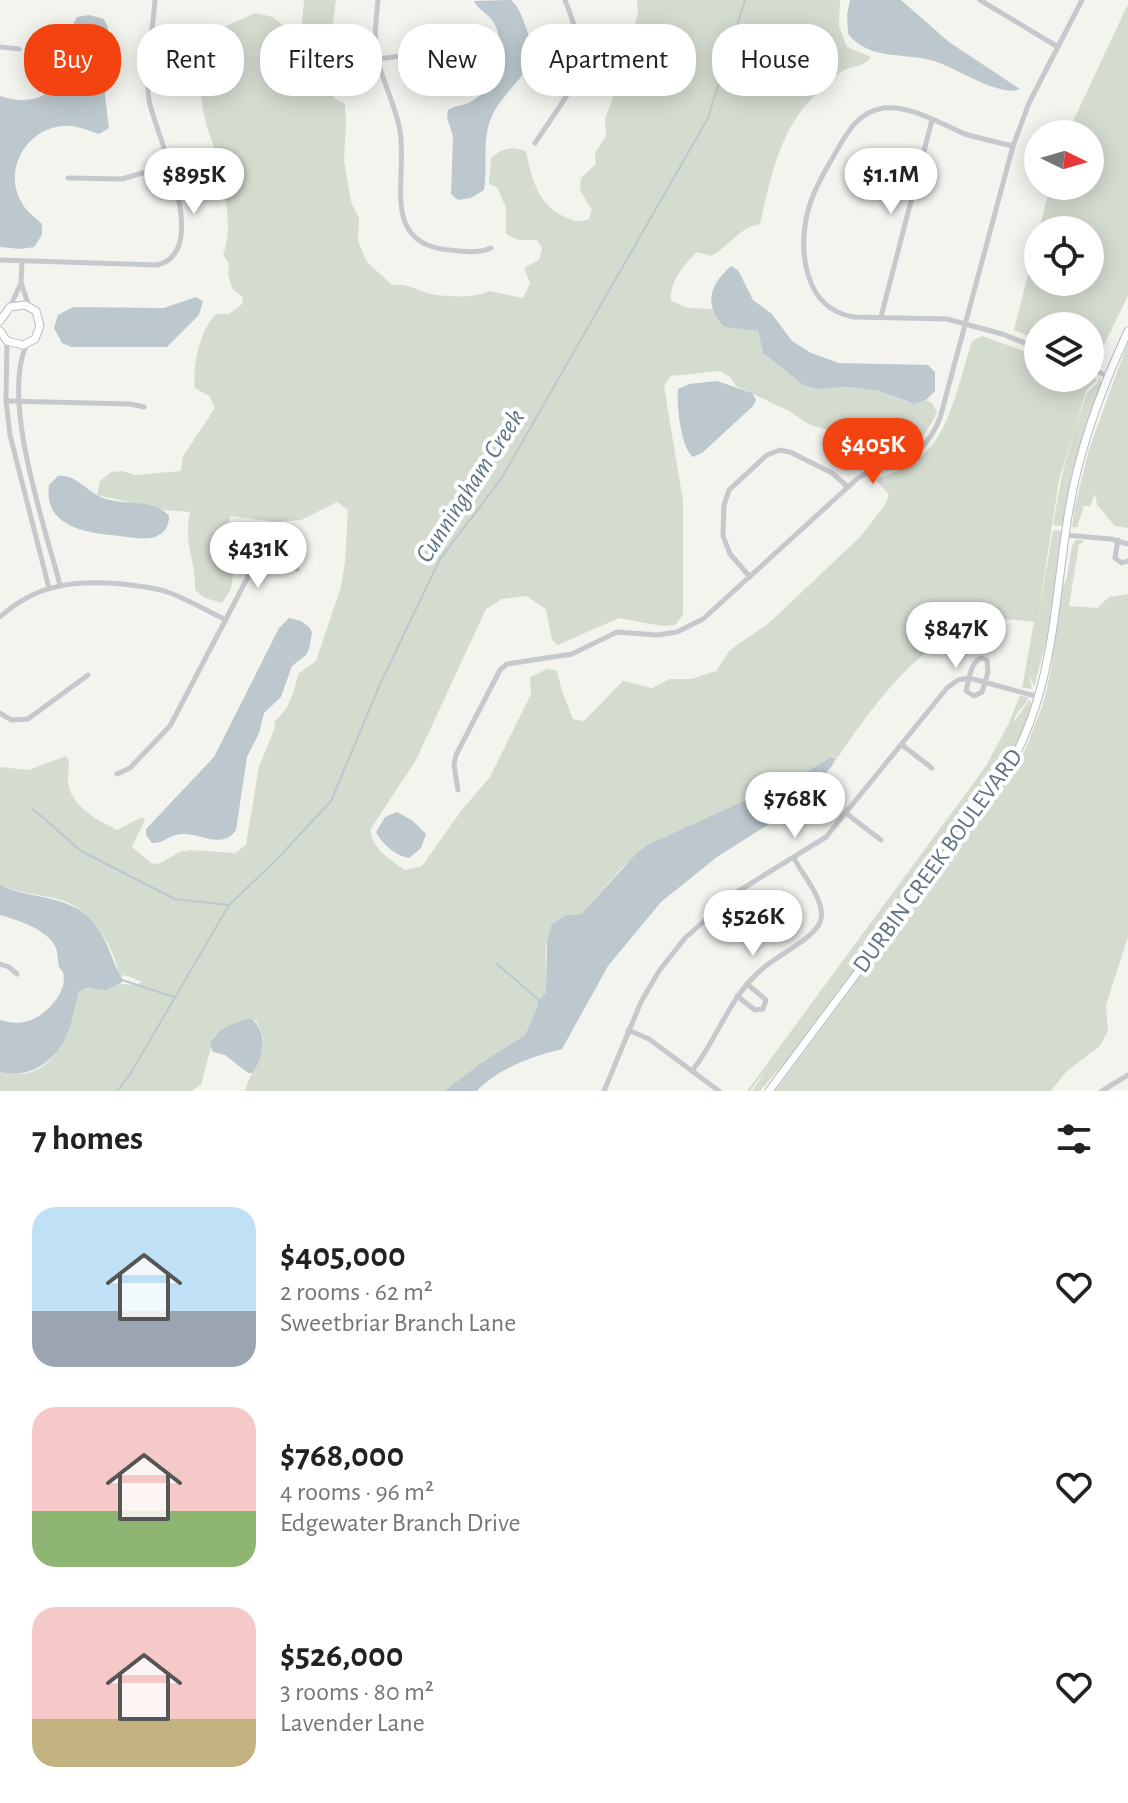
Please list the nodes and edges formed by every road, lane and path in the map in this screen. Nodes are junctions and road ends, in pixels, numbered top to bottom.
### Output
1 (155, 0) edge
2 (378, 0) edge
3 (565, 0) edge
4 (980, 0) edge
5 (1082, 0) edge
6 (376, 24) edge
7 (0, 47) edge
8 (1058, 47) junction
9 (19, 49) dead end
10 (382, 73) edge
11 (932, 120) junction
12 (535, 143) dead end
13 (1013, 146) junction
14 (170, 165) junction
15 (68, 178) dead end
16 (491, 248) dead end
17 (0, 260) edge
18 (22, 261) junction
19 (21, 283) junction
20 (30, 306) junction
21 (3, 314) edge
22 (881, 317) junction
23 (966, 323) junction
24 (1128, 331) edge
25 (2, 335) edge
26 (1024, 343) edge
27 (28, 344) junction
28 (1104, 374) edge
29 (1109, 376) junction
30 (6, 401) junction
31 (18, 402) junction
32 (144, 407) dead end
33 (848, 487) junction
34 (41, 511) junction
35 (30, 514) junction
36 (1065, 535) junction
37 (1118, 540) junction
38 (1128, 544) edge
39 (1128, 561) edge
40 (297, 569) dead end
41 (750, 577) junction
42 (60, 585) junction
43 (49, 588) junction
44 (0, 617) edge
45 (226, 620) junction
46 (88, 675) dead end
47 (969, 678) junction
48 (986, 682) junction
49 (1040, 697) junction
50 (0, 713) edge
51 (902, 745) junction
52 (932, 768) dead end
53 (117, 774) dead end
54 (458, 790) dead end
55 (847, 814) junction
56 (881, 840) dead end
57 (794, 858) junction
58 (0, 964) edge
59 (17, 974) dead end
60 (747, 984) junction
61 (737, 996) junction
62 (628, 1030) junction
63 (692, 1071) junction
64 (1128, 1075) edge
65 (604, 1091) edge
66 (719, 1091) edge
67 (769, 1091) edge
68 (1102, 1091) edge

1 - 14 street
2 - 6 street
3 - 12 street
4 - 8 street
5 - 8 street
7 - 9 street
8 - 13 street
10 - 16 street
11 - 13 street
11 - 22 street
11 - 22 street
13 - 23 street
14 - 15 street
14 - 18 street
17 - 18 street
18 - 19 street
19 - 20 street
19 - 21 street
20 - 21 street
20 - 27 street
22 - 23 street
23 - 26 street
23 - 33 street
24 - 29 street, DURBIN CREEK BOULEVARD
25 - 27 street
25 - 30 street
27 - 31 street
28 - 29 street
29 - 36 street, DURBIN CREEK BOULEVARD
30 - 31 street
30 - 35 street
31 - 32 street
31 - 34 street
33 - 41 street
33 - 41 street
34 - 35 street
34 - 42 street
35 - 43 street
36 - 37 street
36 - 49 street, DURBIN CREEK BOULEVARD
37 - 38 street
37 - 39 street
40 - 45 street
41 - 54 street
42 - 43 street
42 - 45 street
43 - 44 street
45 - 53 street
46 - 50 street
47 - 48 street
47 - 48 street
47 - 48 street
47 - 51 street
48 - 49 street
49 - 67 street, DURBIN CREEK BOULEVARD
51 - 52 street
51 - 55 street
55 - 56 street
55 - 57 street
57 - 60 street
57 - 62 street
58 - 59 street
60 - 61 street
60 - 61 street
61 - 63 street
62 - 63 street
62 - 65 street
63 - 66 street
64 - 68 street

